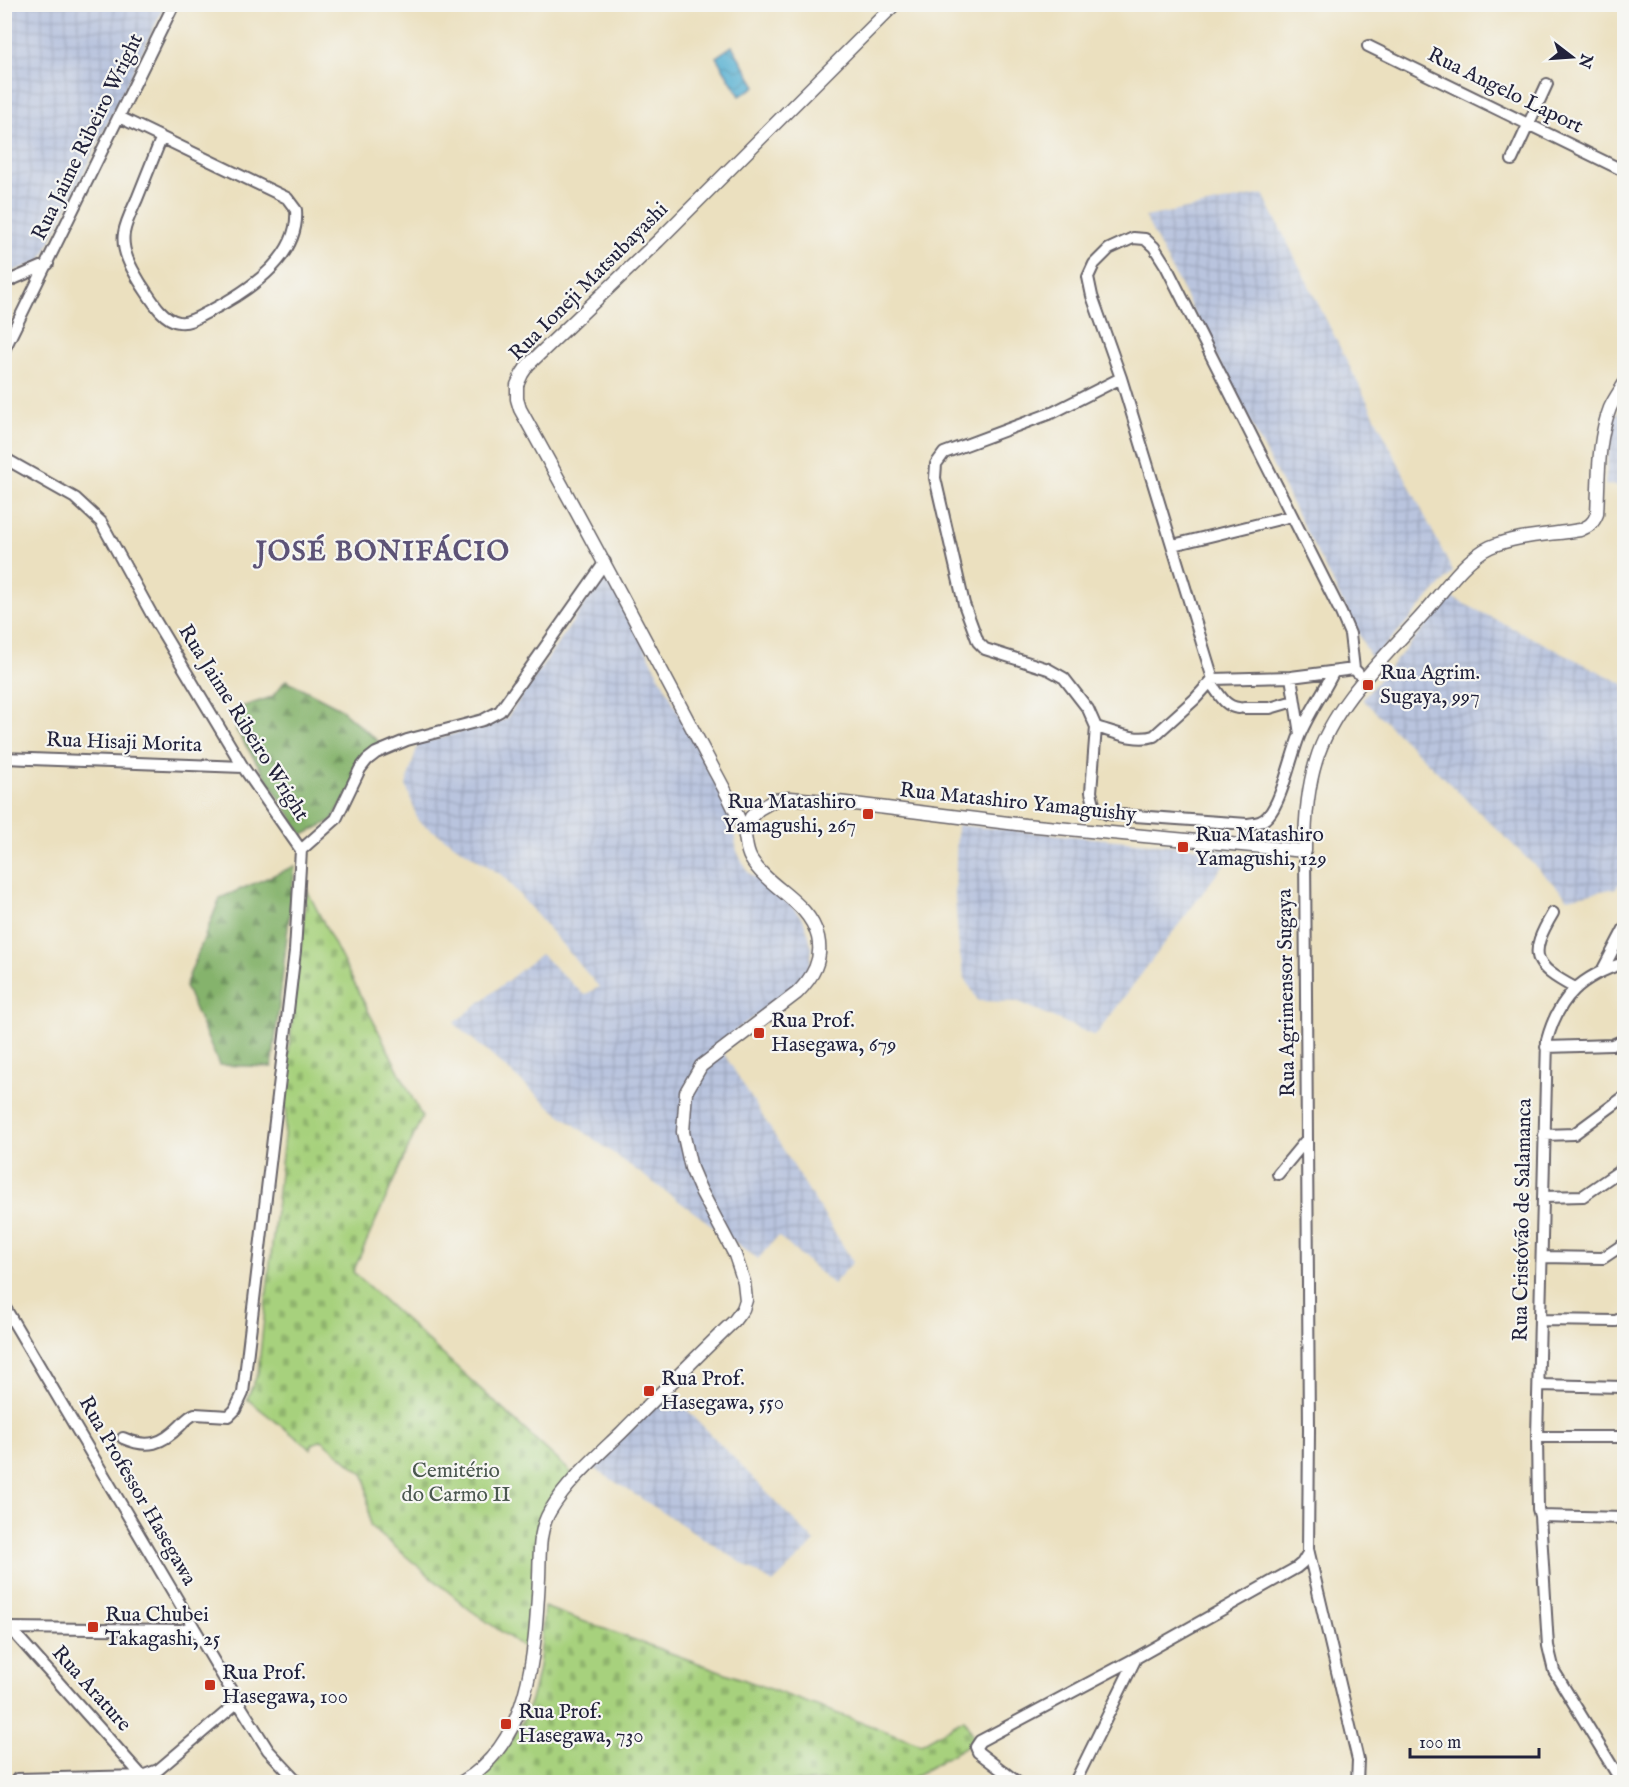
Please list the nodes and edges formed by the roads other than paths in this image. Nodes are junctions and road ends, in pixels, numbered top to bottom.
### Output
1 (174, 4) edge
2 (895, 4) edge
3 (1368, 46) dead end
4 (1547, 84) dead end
5 (119, 117) junction
6 (1529, 124) junction
7 (161, 139) junction
8 (1512, 160) dead end
9 (1624, 171) edge
10 (48, 264) junction
11 (4, 283) edge
12 (4, 350) edge
13 (1122, 378) junction
14 (1624, 384) edge
15 (4, 458) edge
16 (1292, 516) junction
17 (1173, 545) junction
18 (605, 562) junction
19 (1333, 673) junction
20 (1360, 674) junction
21 (1291, 677) junction
22 (1212, 681) junction
23 (1294, 701) junction
24 (1096, 727) junction
25 (1300, 734) junction
26 (4, 758) edge
27 (243, 767) junction
28 (744, 833) junction
29 (301, 850) junction
30 (1305, 851) junction
31 (1553, 913) dead end
32 (1624, 929) edge
33 (1624, 963) edge
34 (1603, 969) junction
35 (1575, 988) junction
36 (1619, 1042) dead end
37 (1546, 1047) junction
38 (1624, 1097) edge
39 (1544, 1135) junction
40 (1307, 1139) junction
41 (1624, 1168) edge
42 (1278, 1174) dead end
43 (1543, 1197) junction
44 (1624, 1244) edge
45 (1542, 1257) junction
46 (4, 1306) edge
47 (1624, 1317) edge
48 (1540, 1320) junction
49 (1539, 1385) junction
50 (1624, 1387) edge
51 (1537, 1437) junction
52 (1624, 1437) edge
53 (123, 1438) dead end
54 (1540, 1516) junction
55 (1624, 1518) edge
56 (1308, 1550) junction
57 (193, 1626) junction
58 (8, 1628) edge
59 (1136, 1658) junction
60 (238, 1702) junction
61 (1618, 1776) dead end
62 (16, 1779) dead end
63 (143, 1779) edge
64 (298, 1782) edge
65 (462, 1782) edge
66 (1017, 1782) edge
67 (1075, 1782) edge
68 (1357, 1782) edge

1 - 5 street, Rua Jaime Ribeiro Wright
2 - 18 main road, Rua Ioneji Matsubayashi
3 - 6 street, Rua Angelo Laport
4 - 6 street
5 - 7 street
5 - 10 street, Rua Jaime Ribeiro Wright
6 - 8 street
6 - 9 street, Rua Angelo Laport
7 - 7 street
10 - 11 street
10 - 12 street, Rua Jaime Ribeiro Wright
13 - 16 street
13 - 17 street
13 - 24 street
14 - 20 main road, Rua Agrimensor Sugaya
15 - 27 street, Rua Jaime Ribeiro Wright
16 - 17 street
16 - 20 street
17 - 22 street
18 - 28 main road, Rua Ioneji Matsubayashi
18 - 29 street, Rua Jaime Ribeiro Wright
19 - 20 street
19 - 21 street
19 - 25 street
20 - 30 main road, Rua Agrimensor Sugaya
21 - 22 street
21 - 23 street
22 - 23 street
22 - 24 street
23 - 25 street
24 - 25 street
26 - 27 street, Rua Hisaji Morita
27 - 29 street, Rua Jaime Ribeiro Wright
28 - 30 main road, Rua Matashiro Yamaguishy
28 - 65 main road
29 - 53 street
30 - 40 street, Rua Agrimensor Sugaya
31 - 35 street
32 - 34 street
33 - 34 street, Rua Cristóvão de Salamanca
34 - 35 street, Rua Cristóvão de Salamanca
35 - 37 street, Rua Cristóvão de Salamanca
36 - 37 street
37 - 39 street, Rua Cristóvão de Salamanca
38 - 39 street
39 - 43 street, Rua Cristóvão de Salamanca
40 - 42 street
40 - 56 street, Rua Agrimensor Sugaya
41 - 43 street
43 - 45 street, Rua Cristóvão de Salamanca
44 - 45 street
45 - 48 street, Rua Cristóvão de Salamanca
46 - 57 street, Rua Professor Hasegawa
47 - 48 street
48 - 49 street, Rua Cristóvão de Salamanca
49 - 50 street
49 - 51 street, Rua Cristóvão de Salamanca
51 - 52 street
51 - 54 street, Rua Cristóvão de Salamanca
54 - 55 street
54 - 61 street, Rua Cristóvão de Salamanca
56 - 59 street
56 - 68 street, Rua Agrimensor Sugaya
57 - 58 street
57 - 60 street, Rua Professor Hasegawa
58 - 63 street, Rua Arature
59 - 66 street
59 - 67 street
60 - 63 street
60 - 64 street, Rua Professor Hasegawa
62 - 63 street

